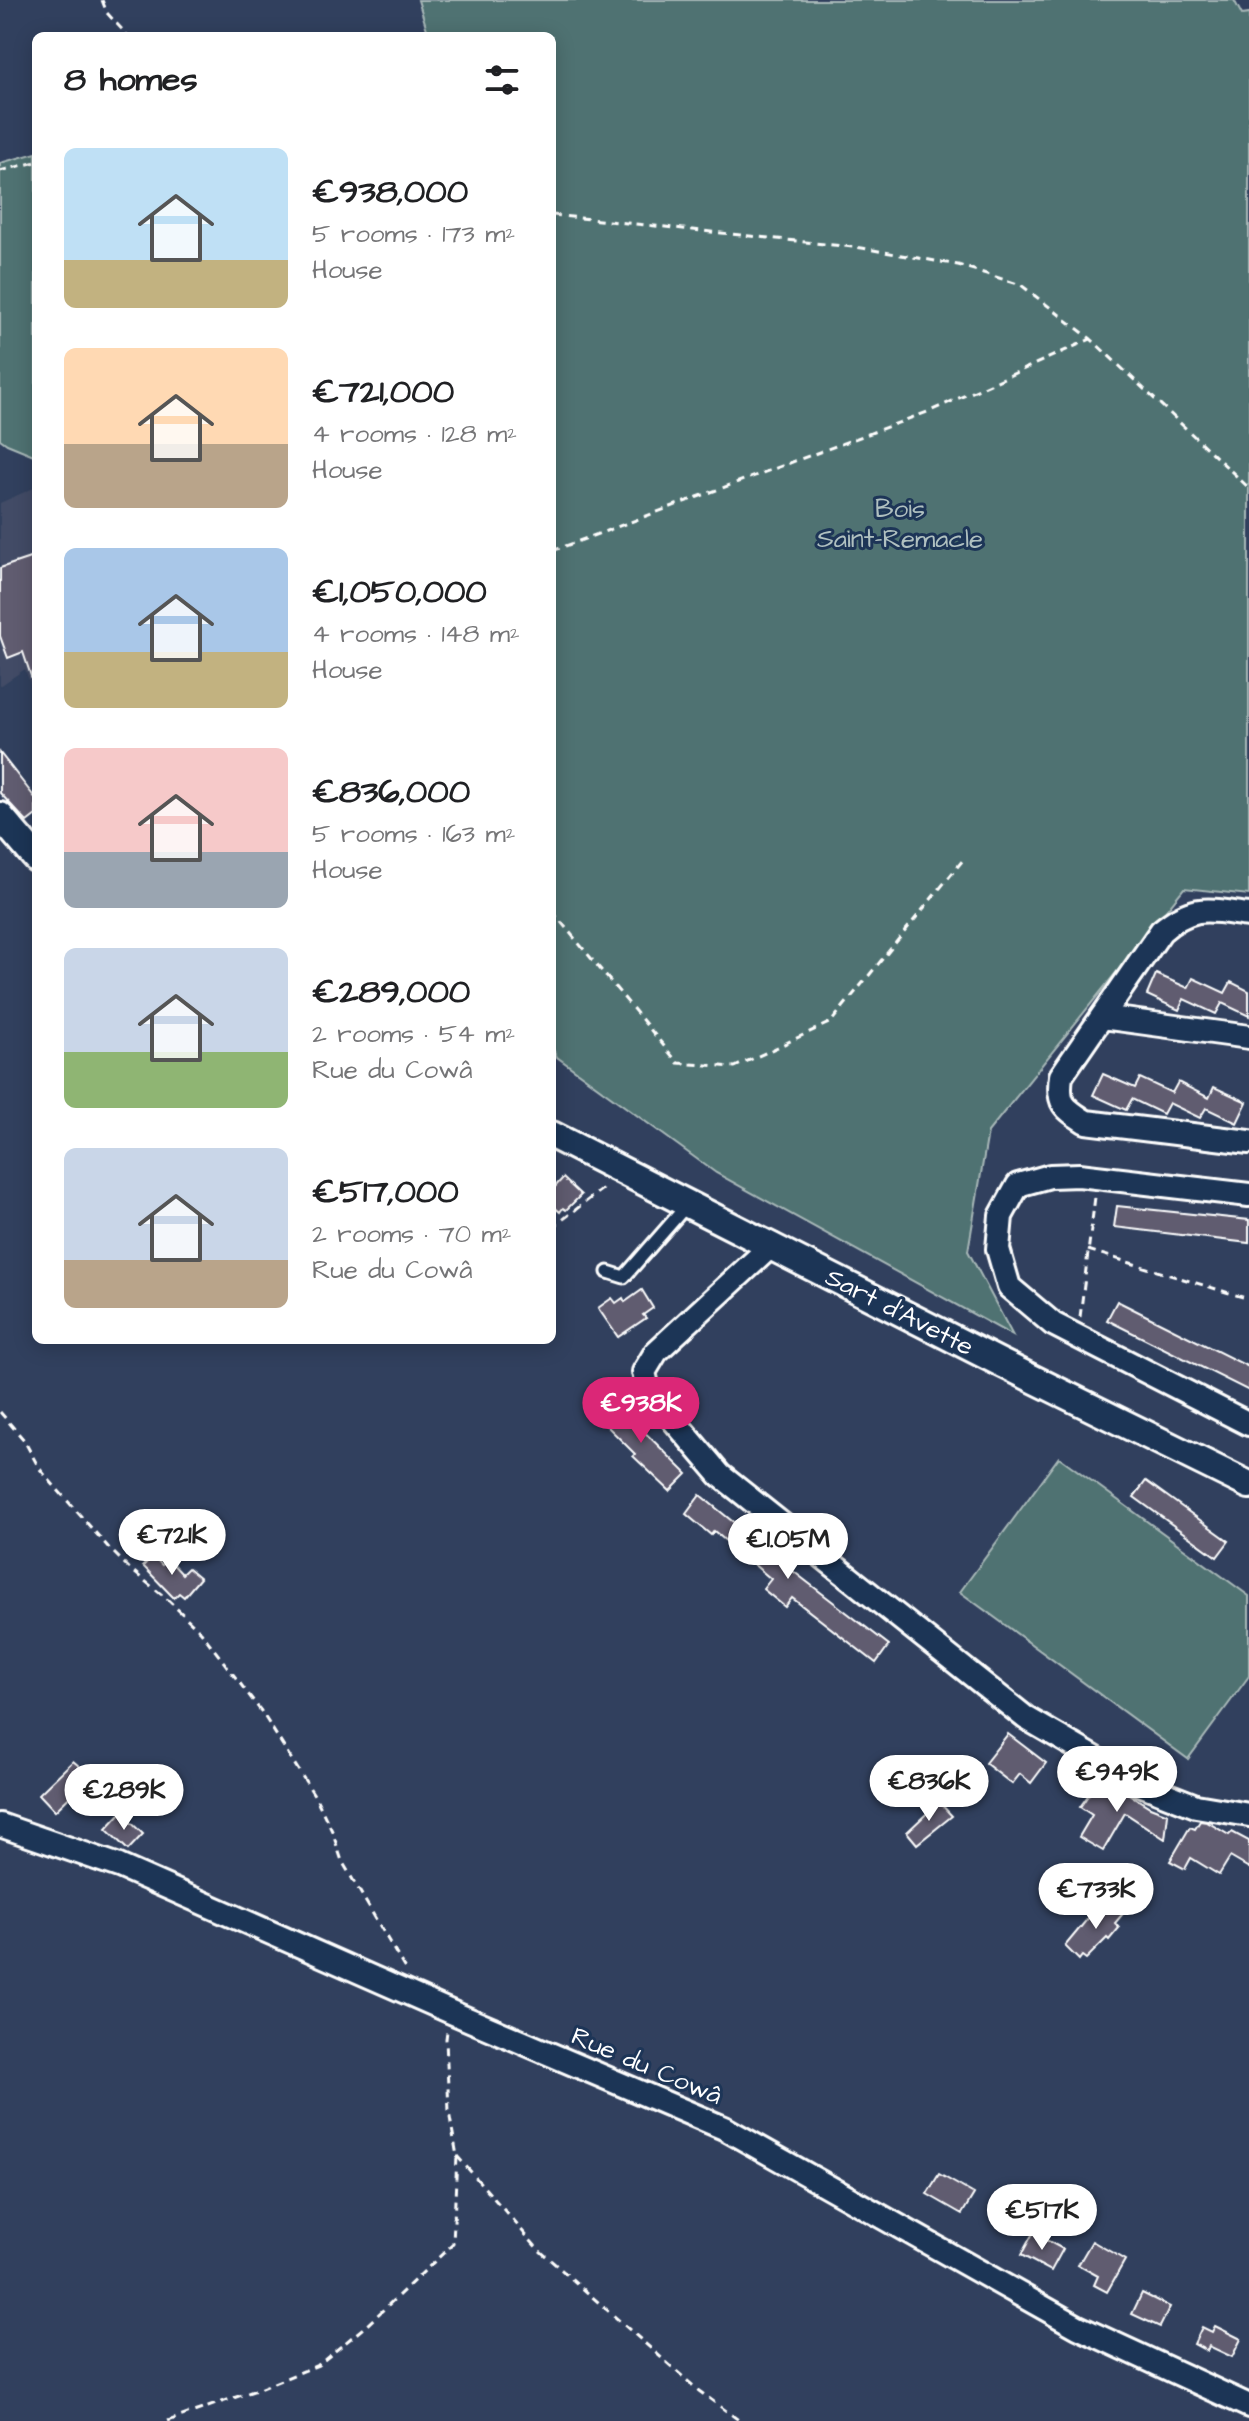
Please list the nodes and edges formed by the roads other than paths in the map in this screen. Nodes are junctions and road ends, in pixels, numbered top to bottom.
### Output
1 (0, 816) edge
2 (32, 853) edge
3 (1249, 915) edge
4 (1102, 1017) junction
5 (1249, 1037) edge
6 (556, 1137) edge
7 (1249, 1142) edge
8 (1249, 1195) edge
9 (687, 1205) junction
10 (772, 1245) junction
11 (608, 1272) dead end
12 (1249, 1424) edge
13 (1249, 1485) edge
14 (1249, 1815) edge
15 (0, 1825) edge
16 (1249, 2406) edge

1 - 2 street
3 - 4 street
4 - 5 street
4 - 7 street
6 - 9 street, Sart d'Avette
8 - 12 street
9 - 10 street, Sart d'Avette
9 - 11 lane
10 - 13 street, Sart d'Avette
10 - 14 street
15 - 16 street, Rue du Cowâ

